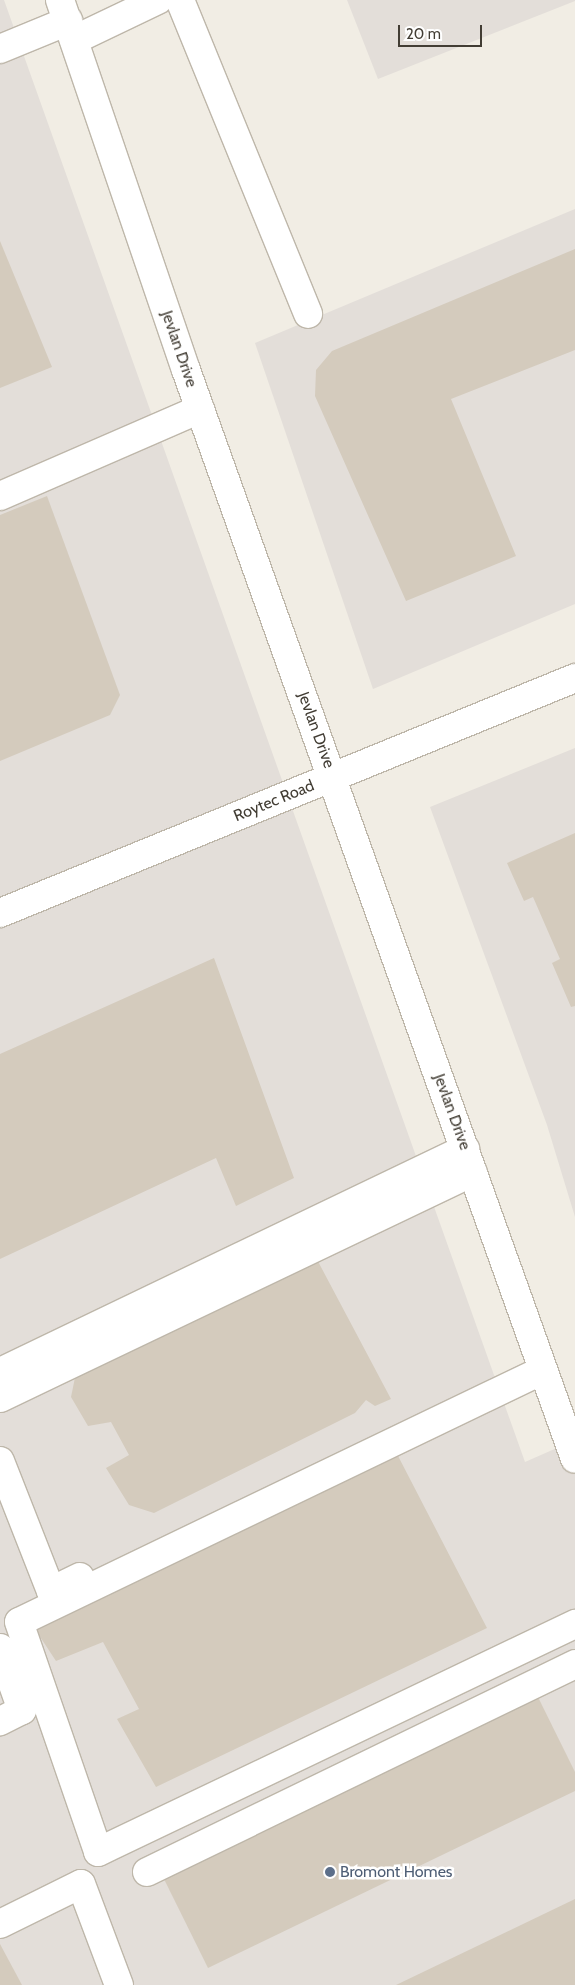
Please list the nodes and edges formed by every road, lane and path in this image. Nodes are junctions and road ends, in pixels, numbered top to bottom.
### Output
1 (158, 0) edge
2 (180, 0) edge
3 (67, 20) edge
4 (0, 49) edge
5 (308, 314) dead end
6 (200, 409) junction
7 (0, 496) edge
8 (575, 678) edge
9 (333, 778) junction
10 (0, 913) edge
11 (469, 1160) junction
12 (541, 1362) junction
13 (0, 1372) edge
14 (0, 1398) edge
15 (575, 1458) edge
16 (0, 1461) edge
17 (575, 1624) edge
18 (0, 1648) edge
19 (575, 1664) edge
20 (0, 1721) edge
21 (147, 1872) dead end
22 (0, 1924) edge
23 (119, 1985) edge

1 - 3 street
2 - 5 street
3 - 4 street
3 - 6 street, Jevlan Drive
6 - 7 street
6 - 9 street, Jevlan Drive
8 - 9 street, Roytec Road
9 - 10 street, Roytec Road
9 - 11 street, Jevlan Drive
11 - 12 street, Jevlan Drive
11 - 13 street
11 - 14 street
12 - 15 street, Jevlan Drive
12 - 16 street
12 - 17 street
18 - 20 street
19 - 21 street
22 - 23 street

